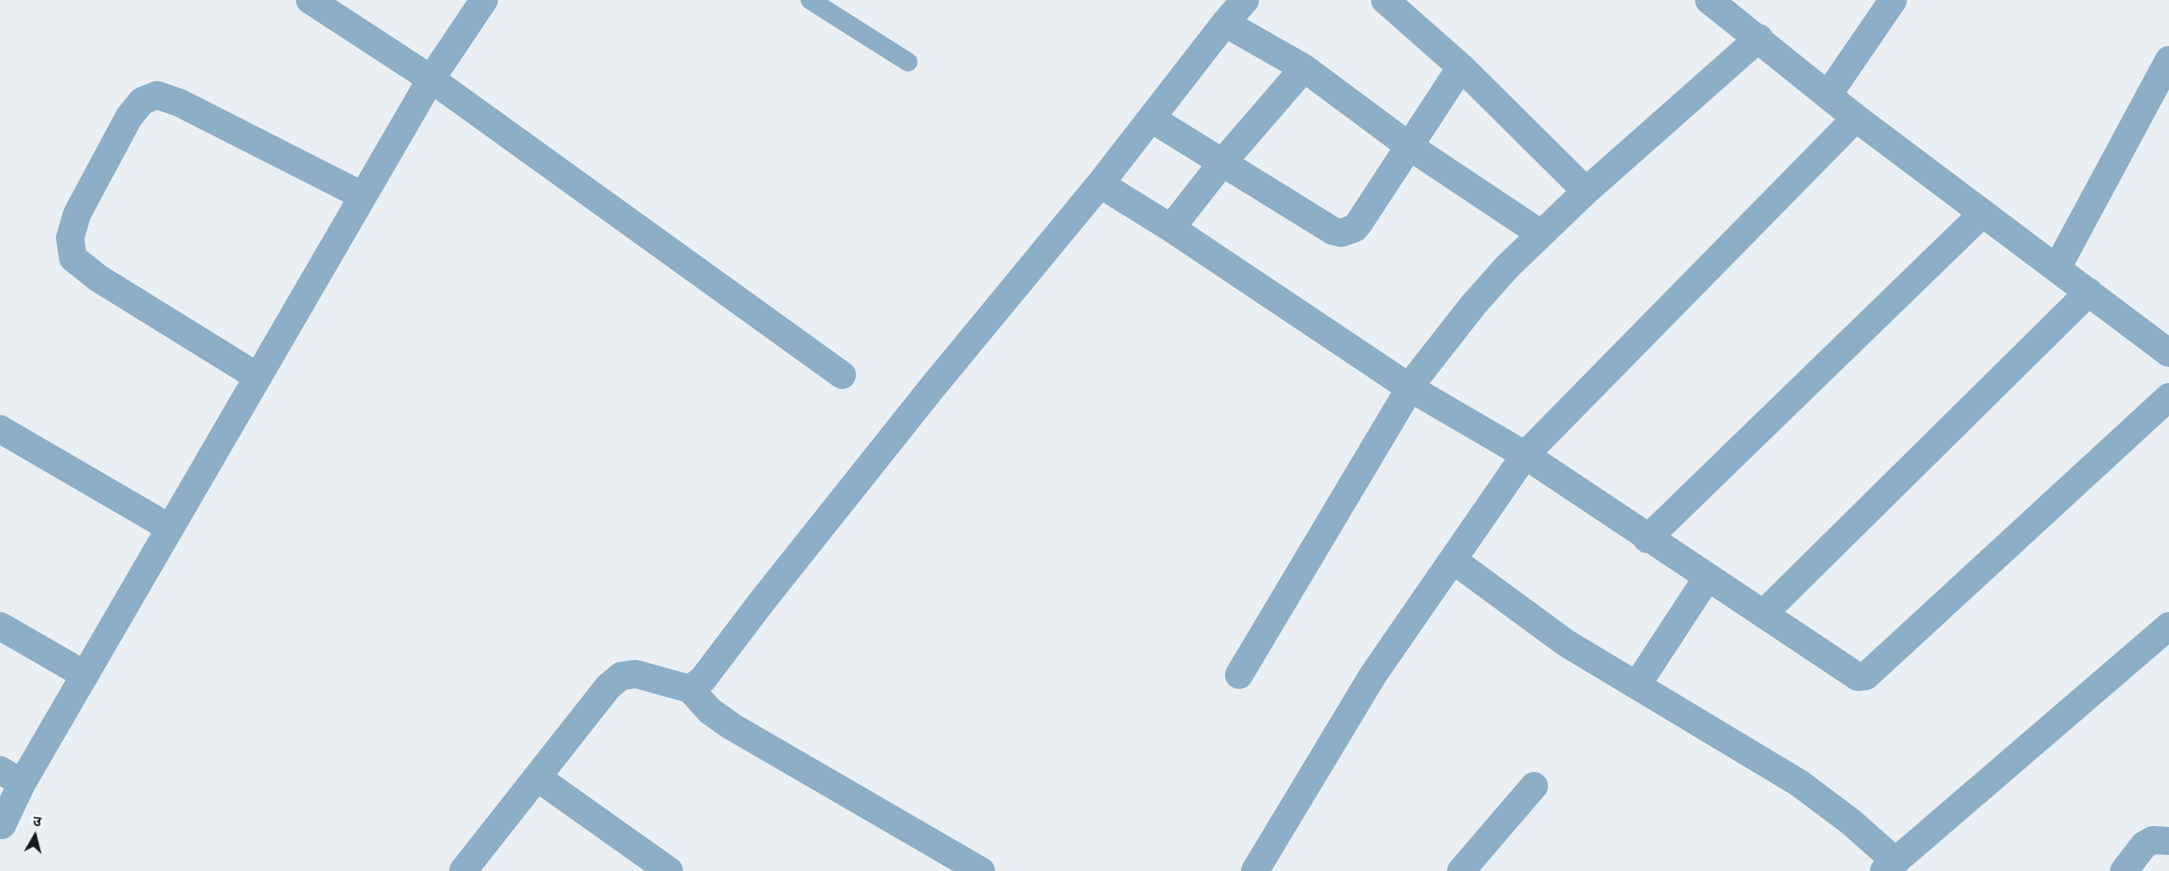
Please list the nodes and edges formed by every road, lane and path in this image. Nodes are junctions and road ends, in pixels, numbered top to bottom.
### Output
1 (310, 0) edge
2 (484, 0) edge
3 (810, 0) edge
4 (1245, 0) edge
5 (1385, 0) edge
6 (1709, 0) edge
7 (1893, 0) edge
8 (1225, 23) junction
9 (1759, 38) junction
10 (2169, 60) edge
11 (908, 62) dead end
12 (1461, 67) junction
13 (1304, 68) junction
14 (431, 79) junction
15 (1828, 95) junction
16 (1856, 118) junction
17 (1152, 119) junction
18 (1410, 146) junction
19 (1222, 163) junction
20 (1100, 184) junction
21 (1586, 191) junction
22 (363, 196) junction
23 (1983, 213) junction
24 (1171, 228) junction
25 (1540, 234) junction
26 (2057, 268) junction
27 (2089, 292) junction
28 (2169, 353) edge
29 (842, 375) dead end
30 (258, 377) junction
31 (1410, 388) junction
32 (2169, 397) edge
33 (0, 430) edge
34 (1525, 456) junction
35 (170, 528) junction
36 (1647, 539) junction
37 (1453, 560) junction
38 (1707, 578) junction
39 (1763, 614) junction
40 (0, 626) edge
41 (2169, 626) edge
42 (85, 675) junction
43 (1239, 675) dead end
44 (1637, 685) junction
45 (690, 689) junction
46 (11, 776) edge
47 (538, 778) junction
48 (1534, 786) dead end
49 (2, 825) dead end
50 (2169, 841) edge
51 (1890, 866) edge
52 (463, 871) edge
53 (669, 871) edge
54 (981, 871) edge
55 (1255, 871) edge
56 (1461, 871) edge
57 (2124, 871) edge

1 - 14 street
2 - 14 street
3 - 11 lane
4 - 8 street
5 - 12 street
6 - 9 street
7 - 15 street
8 - 13 street
8 - 17 street
9 - 15 street
9 - 21 street
10 - 26 street
12 - 18 street
12 - 21 street
13 - 18 street
13 - 19 street
14 - 22 street
14 - 29 street
15 - 16 street
16 - 23 street
16 - 34 street
17 - 19 street
17 - 20 street
18 - 19 street
18 - 25 street
19 - 24 street
20 - 24 street
20 - 45 street
21 - 25 street
22 - 30 street
22 - 30 street
23 - 26 street
23 - 36 street
24 - 31 street
25 - 31 street
26 - 27 street
27 - 28 street
27 - 39 street
30 - 35 street
31 - 34 street
31 - 43 street
32 - 39 street
33 - 35 street
34 - 36 street
34 - 37 street
35 - 42 street
36 - 38 street
37 - 44 street
37 - 55 street
38 - 39 street
38 - 44 street
40 - 42 street
41 - 51 street
42 - 46 street
44 - 51 street
45 - 47 street
45 - 54 street
46 - 49 street
47 - 52 street
47 - 53 street
48 - 56 street
50 - 57 street

